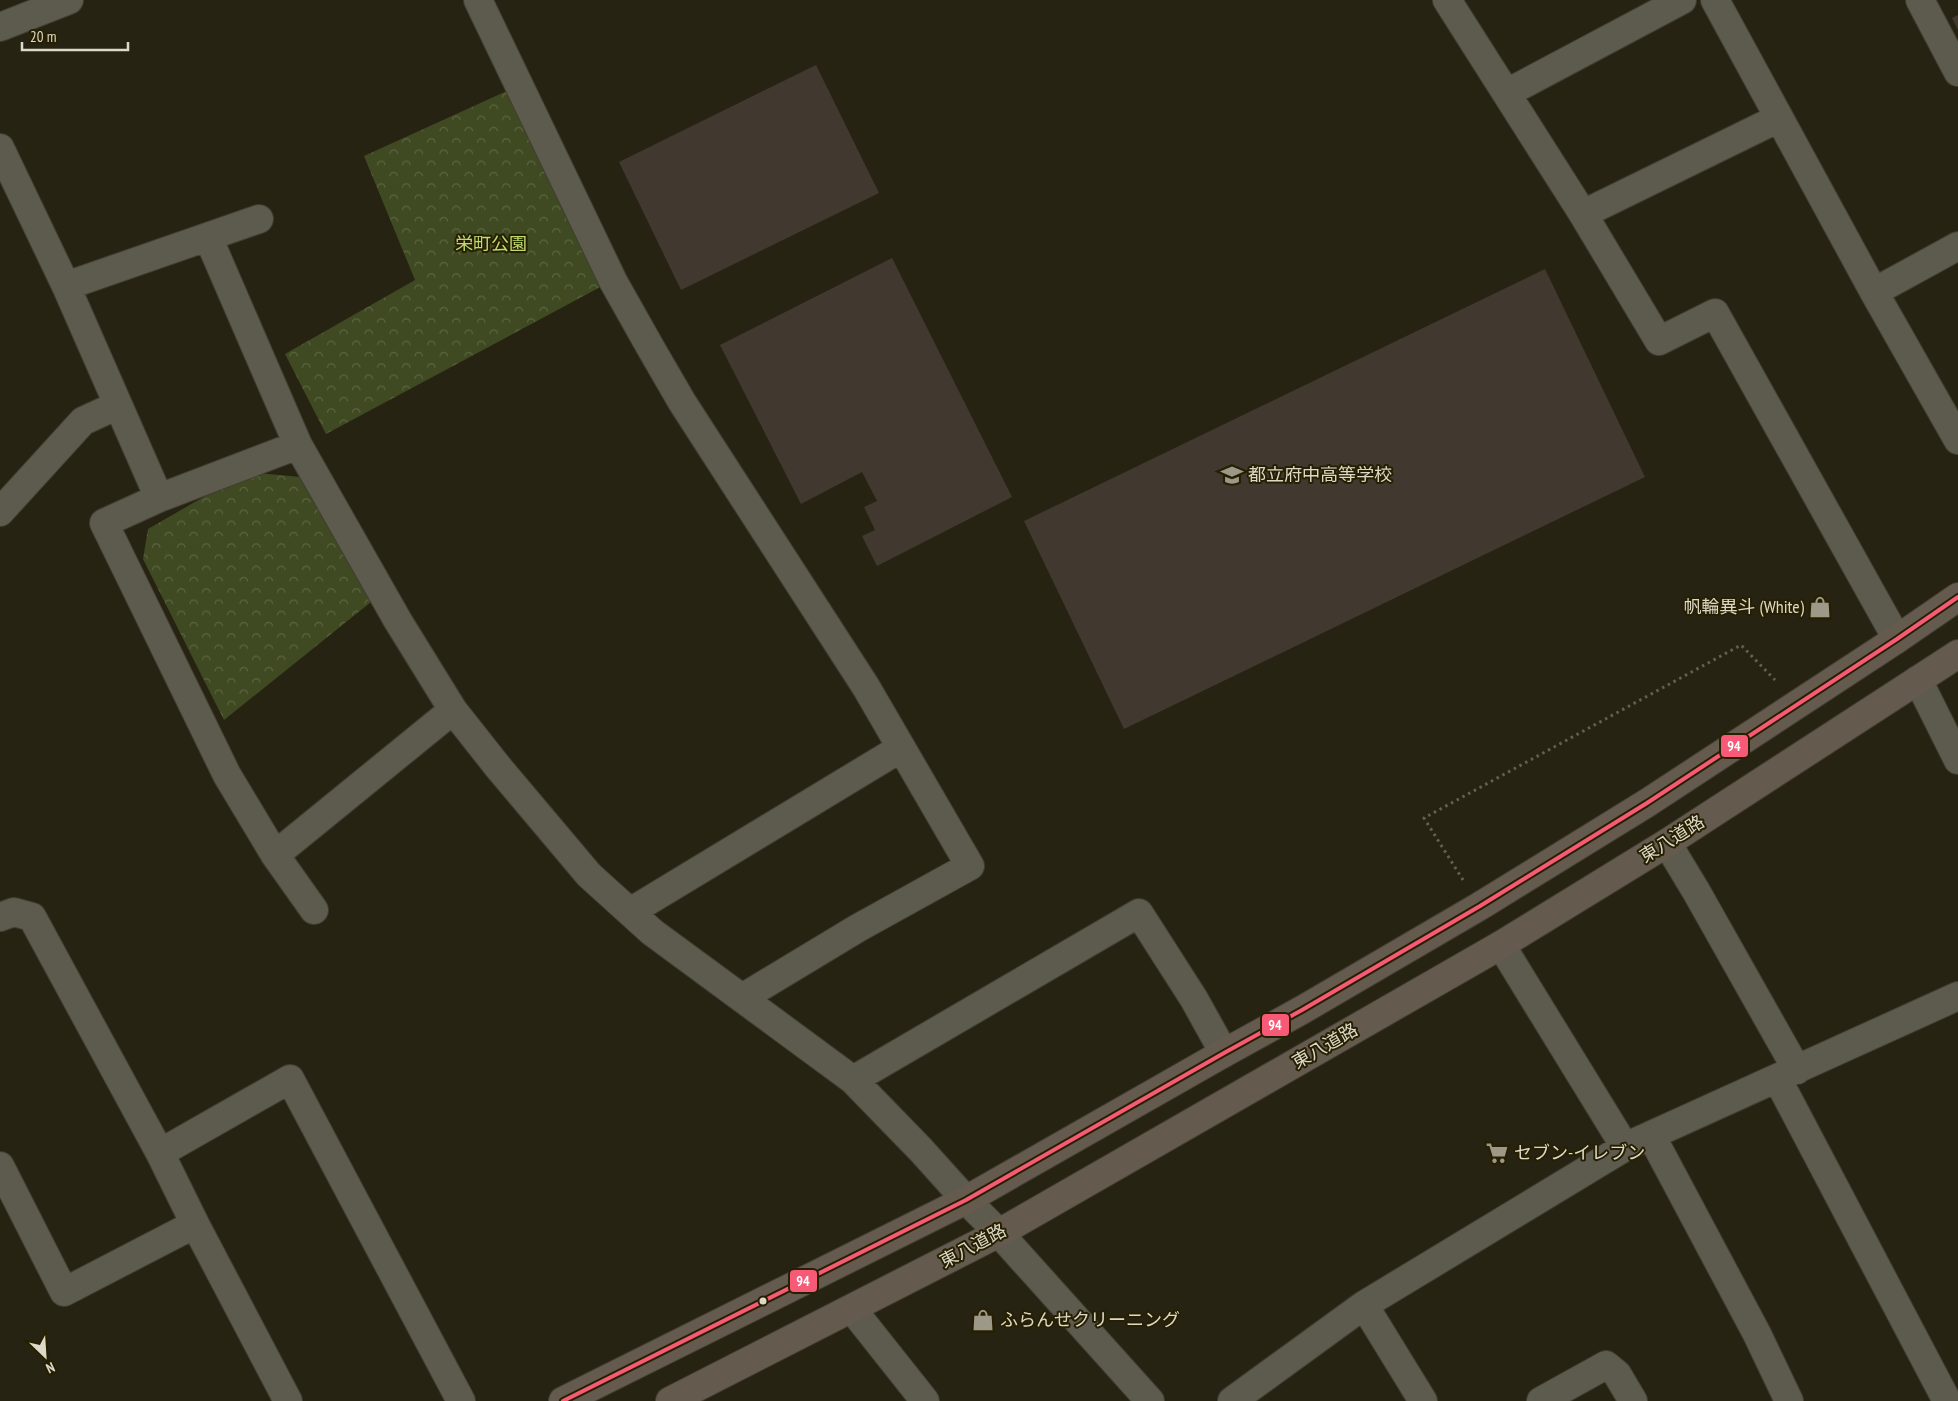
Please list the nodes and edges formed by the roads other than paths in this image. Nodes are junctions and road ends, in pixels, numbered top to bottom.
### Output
1 (69, 0) edge
2 (478, 0) edge
3 (1447, 0) edge
4 (1682, 0) edge
5 (1715, 0) edge
6 (1920, 0) edge
7 (0, 27) edge
8 (1958, 72) edge
9 (1507, 93) junction
10 (1779, 118) junction
11 (0, 148) edge
12 (1583, 214) junction
13 (260, 219) dead end
14 (208, 237) junction
15 (1958, 246) edge
16 (66, 286) junction
17 (1874, 292) junction
18 (118, 405) junction
19 (1958, 440) edge
20 (298, 445) junction
21 (159, 498) junction
22 (0, 512) edge
23 (1958, 597) edge
24 (1897, 639) junction
25 (1958, 654) edge
26 (1918, 680) junction
27 (453, 710) junction
28 (901, 748) junction
29 (1958, 760) edge
30 (1667, 843) junction
31 (275, 855) junction
32 (314, 910) dead end
33 (630, 912) junction
34 (0, 917) edge
35 (1501, 945) junction
36 (1958, 996) edge
37 (742, 998) junction
38 (1224, 1053) junction
39 (1787, 1074) junction
40 (854, 1080) junction
41 (1651, 1135) junction
42 (1625, 1147) junction
43 (160, 1153) junction
44 (0, 1166) edge
45 (966, 1200) junction
46 (195, 1224) junction
47 (999, 1233) junction
48 (1364, 1305) junction
49 (852, 1309) junction
50 (288, 1401) edge
51 (461, 1401) edge
52 (563, 1401) edge
53 (670, 1401) edge
54 (925, 1401) edge
55 (1150, 1401) edge
56 (1232, 1401) edge
57 (1423, 1401) edge
58 (1541, 1401) edge
59 (1633, 1401) edge
60 (1788, 1401) edge
61 (1947, 1401) edge

1 - 7 street
2 - 28 street
3 - 9 street
4 - 9 street
5 - 10 street
6 - 8 street
9 - 12 street
10 - 12 street
10 - 17 street
11 - 16 street
12 - 24 street
13 - 14 street
14 - 16 street
14 - 20 street
15 - 17 street
16 - 18 street
17 - 19 street
18 - 21 street
18 - 22 street
20 - 21 street
20 - 27 street
21 - 31 street
23 - 24 main road
24 - 38 main road
25 - 26 main road, 東八道路
26 - 29 street
26 - 30 main road, 東八道路
27 - 31 street
27 - 33 street
28 - 33 street
28 - 37 street
30 - 35 main road, 東八道路
30 - 39 street
31 - 32 street
33 - 37 street
34 - 43 street
35 - 42 street
35 - 47 main road, 東八道路
36 - 39 street
37 - 40 street
38 - 40 street
38 - 45 main road
39 - 41 street
39 - 61 street
40 - 45 street
41 - 42 street
41 - 60 street
42 - 48 street
43 - 46 street
43 - 51 street
44 - 46 street
45 - 47 street
45 - 52 main road
46 - 50 street
47 - 49 main road, 東八道路
47 - 55 street
48 - 56 street
48 - 57 street
49 - 53 main road, 東八道路
49 - 54 street
58 - 59 street

